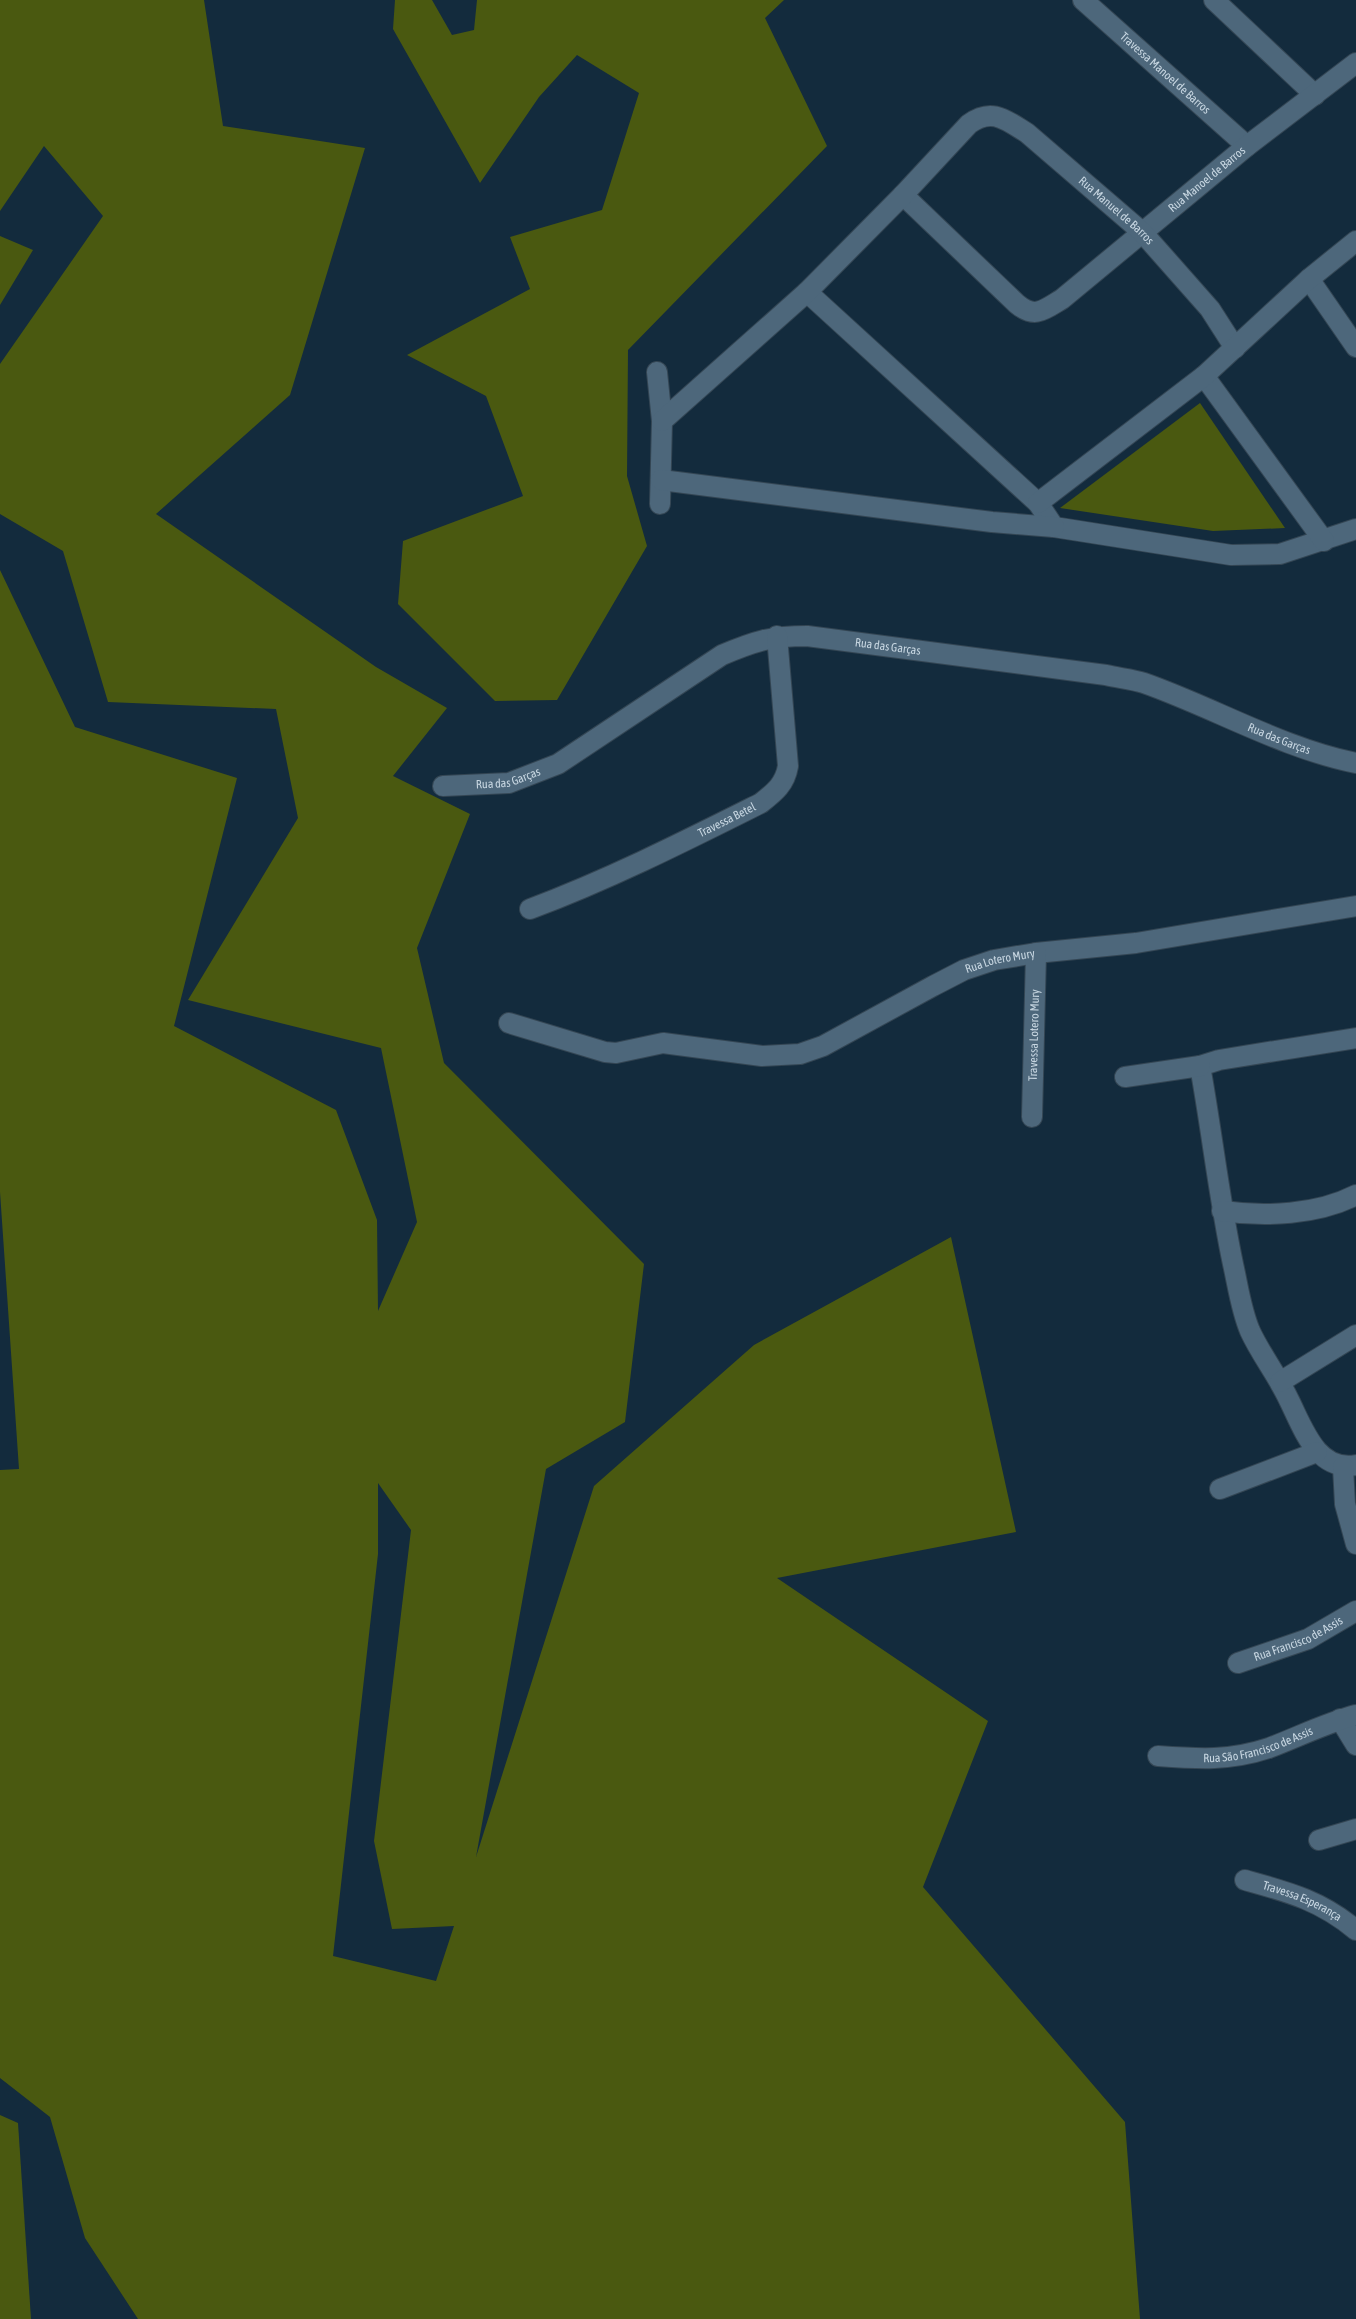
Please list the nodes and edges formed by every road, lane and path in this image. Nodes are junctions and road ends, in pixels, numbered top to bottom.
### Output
1 (1083, 0) edge
2 (1214, 0) edge
3 (1356, 63) edge
4 (1315, 96) junction
5 (1248, 146) junction
6 (903, 195) junction
7 (1142, 232) junction
8 (1356, 241) edge
9 (1309, 279) junction
10 (807, 292) junction
11 (1236, 348) junction
12 (1356, 348) edge
13 (657, 372) dead end
14 (1204, 376) junction
15 (662, 422) junction
16 (661, 480) junction
17 (1038, 503) junction
18 (660, 504) dead end
19 (1054, 527) junction
20 (1356, 529) edge
21 (1324, 541) junction
22 (777, 636) junction
23 (1356, 763) edge
24 (443, 786) dead end
25 (1356, 906) edge
26 (530, 909) dead end
27 (1036, 953) junction
28 (509, 1024) dead end
29 (1356, 1038) edge
30 (1200, 1066) junction
31 (1125, 1077) dead end
32 (1032, 1117) dead end
33 (1356, 1195) edge
34 (1222, 1211) junction
35 (1356, 1335) edge
36 (1280, 1382) junction
37 (1317, 1452) junction
38 (1350, 1466) edge
39 (1220, 1489) dead end
40 (1356, 1544) edge
41 (1356, 1611) edge
42 (1238, 1663) dead end
43 (1348, 1717) edge
44 (1356, 1745) edge
45 (1158, 1756) dead end
46 (1356, 1829) edge
47 (1319, 1840) dead end
48 (1245, 1880) dead end
49 (1356, 1930) edge

1 - 5 street, Travessa Manoel de Barros
2 - 4 street
3 - 4 street, Rua Manoel de Barros
4 - 5 street, Rua Manoel de Barros
5 - 7 street, Rua Manoel de Barros
6 - 7 street, Rua Manoel de Barros
6 - 7 street, Rua Manuel de Barros
6 - 10 street
7 - 11 street, Rua Manuel de Barros
8 - 9 street
9 - 11 street
9 - 12 street
10 - 15 street
10 - 17 street
11 - 14 street
13 - 15 street
14 - 17 street
14 - 21 street
15 - 16 street
16 - 18 street
16 - 19 street
17 - 19 street
19 - 21 street
20 - 21 street
22 - 23 street, Rua das Garças
22 - 24 street, Rua das Garças
22 - 26 street, Travessa Betel
25 - 27 street, Rua Lotero Mury
27 - 28 street, Rua Lotero Mury
27 - 32 street, Travessa Lotero Mury
29 - 30 street
30 - 31 street
30 - 34 street
33 - 34 street
34 - 36 street
35 - 36 street
36 - 37 street
37 - 38 street
37 - 39 street
38 - 40 street
41 - 42 street, Rua Francisco de Assis
43 - 44 street
43 - 45 street, Rua São Francisco de Assis
46 - 47 street
48 - 49 street, Travessa Esperança

